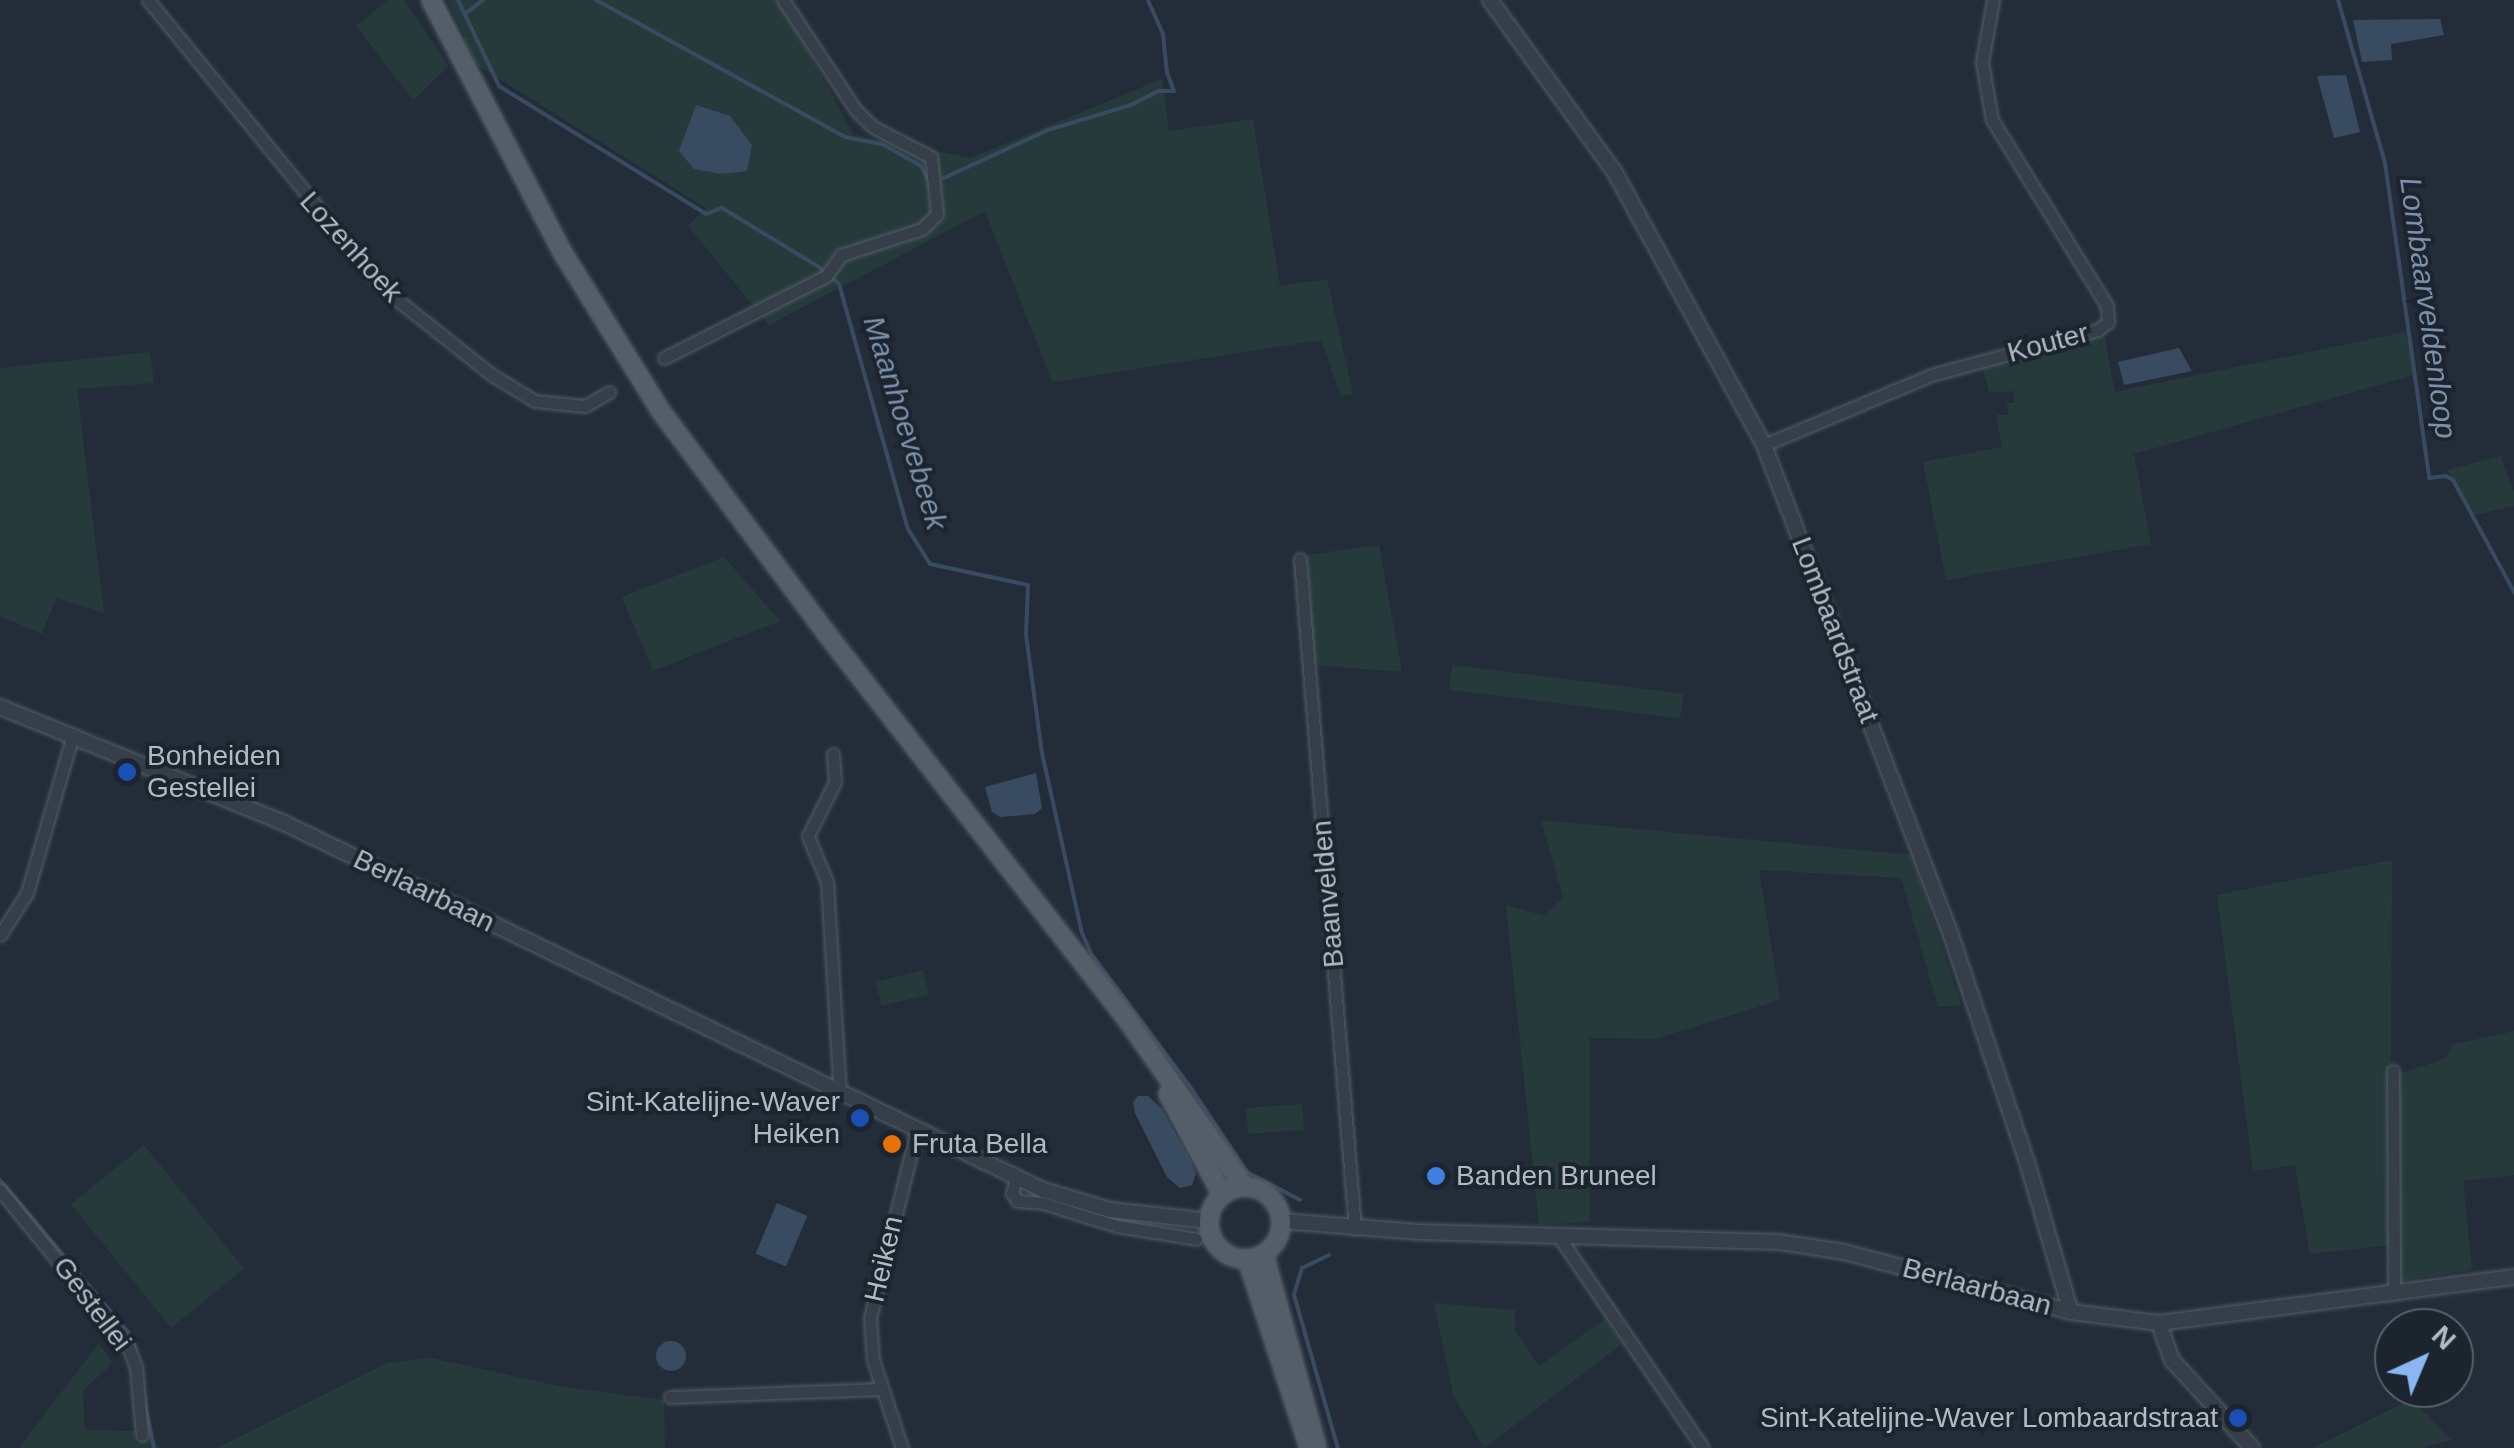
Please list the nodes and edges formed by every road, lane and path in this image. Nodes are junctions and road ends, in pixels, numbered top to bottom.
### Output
1 (148, 0) edge
2 (430, 0) edge
3 (783, 0) edge
4 (1490, 0) edge
5 (1992, 0) edge
6 (664, 358) dead end
7 (609, 392) dead end
8 (1764, 444) junction
9 (1300, 558) dead end
10 (0, 707) edge
11 (73, 735) junction
12 (833, 754) dead end
13 (0, 935) edge
14 (1096, 984) junction
15 (2394, 1071) dead end
16 (840, 1092) junction
17 (916, 1130) junction
18 (1016, 1178) junction
19 (1244, 1186) junction
20 (0, 1190) edge
21 (1222, 1195) junction
22 (1282, 1221) junction
23 (1209, 1222) junction
24 (1355, 1229) junction
25 (1559, 1237) junction
26 (1196, 1238) dead end
27 (1255, 1256) junction
28 (2514, 1277) edge
29 (2394, 1294) junction
30 (2071, 1312) junction
31 (2158, 1323) junction
32 (882, 1389) junction
33 (670, 1398) dead end
34 (142, 1435) dead end
35 (902, 1448) edge
36 (1313, 1448) edge
37 (1703, 1448) edge
38 (2252, 1448) edge

1 - 7 street, Lozenhoek
2 - 14 main road
3 - 6 street
4 - 8 street, Lombaardstraat
5 - 8 street, Kouter
8 - 30 street, Lombaardstraat
9 - 24 street, Baanvelden
10 - 11 street, Berlaarbaan
11 - 13 street
11 - 16 street, Berlaarbaan
12 - 16 street
14 - 19 main road
14 - 21 main road
15 - 29 street
16 - 17 street, Berlaarbaan
17 - 18 street, Berlaarbaan
17 - 32 street, Heiken
18 - 23 street, Berlaarbaan
18 - 26 street
19 - 21 main road
19 - 22 main road
20 - 34 street, Gestellei
21 - 23 main road
22 - 24 street, Berlaarbaan
22 - 27 main road
23 - 27 main road
24 - 25 street, Berlaarbaan
25 - 30 street, Berlaarbaan
25 - 37 street
27 - 36 main road
28 - 29 street, Berlaarbaan
29 - 31 street, Berlaarbaan
30 - 31 street, Berlaarbaan
31 - 38 street
32 - 33 street
32 - 35 street, Heiken

